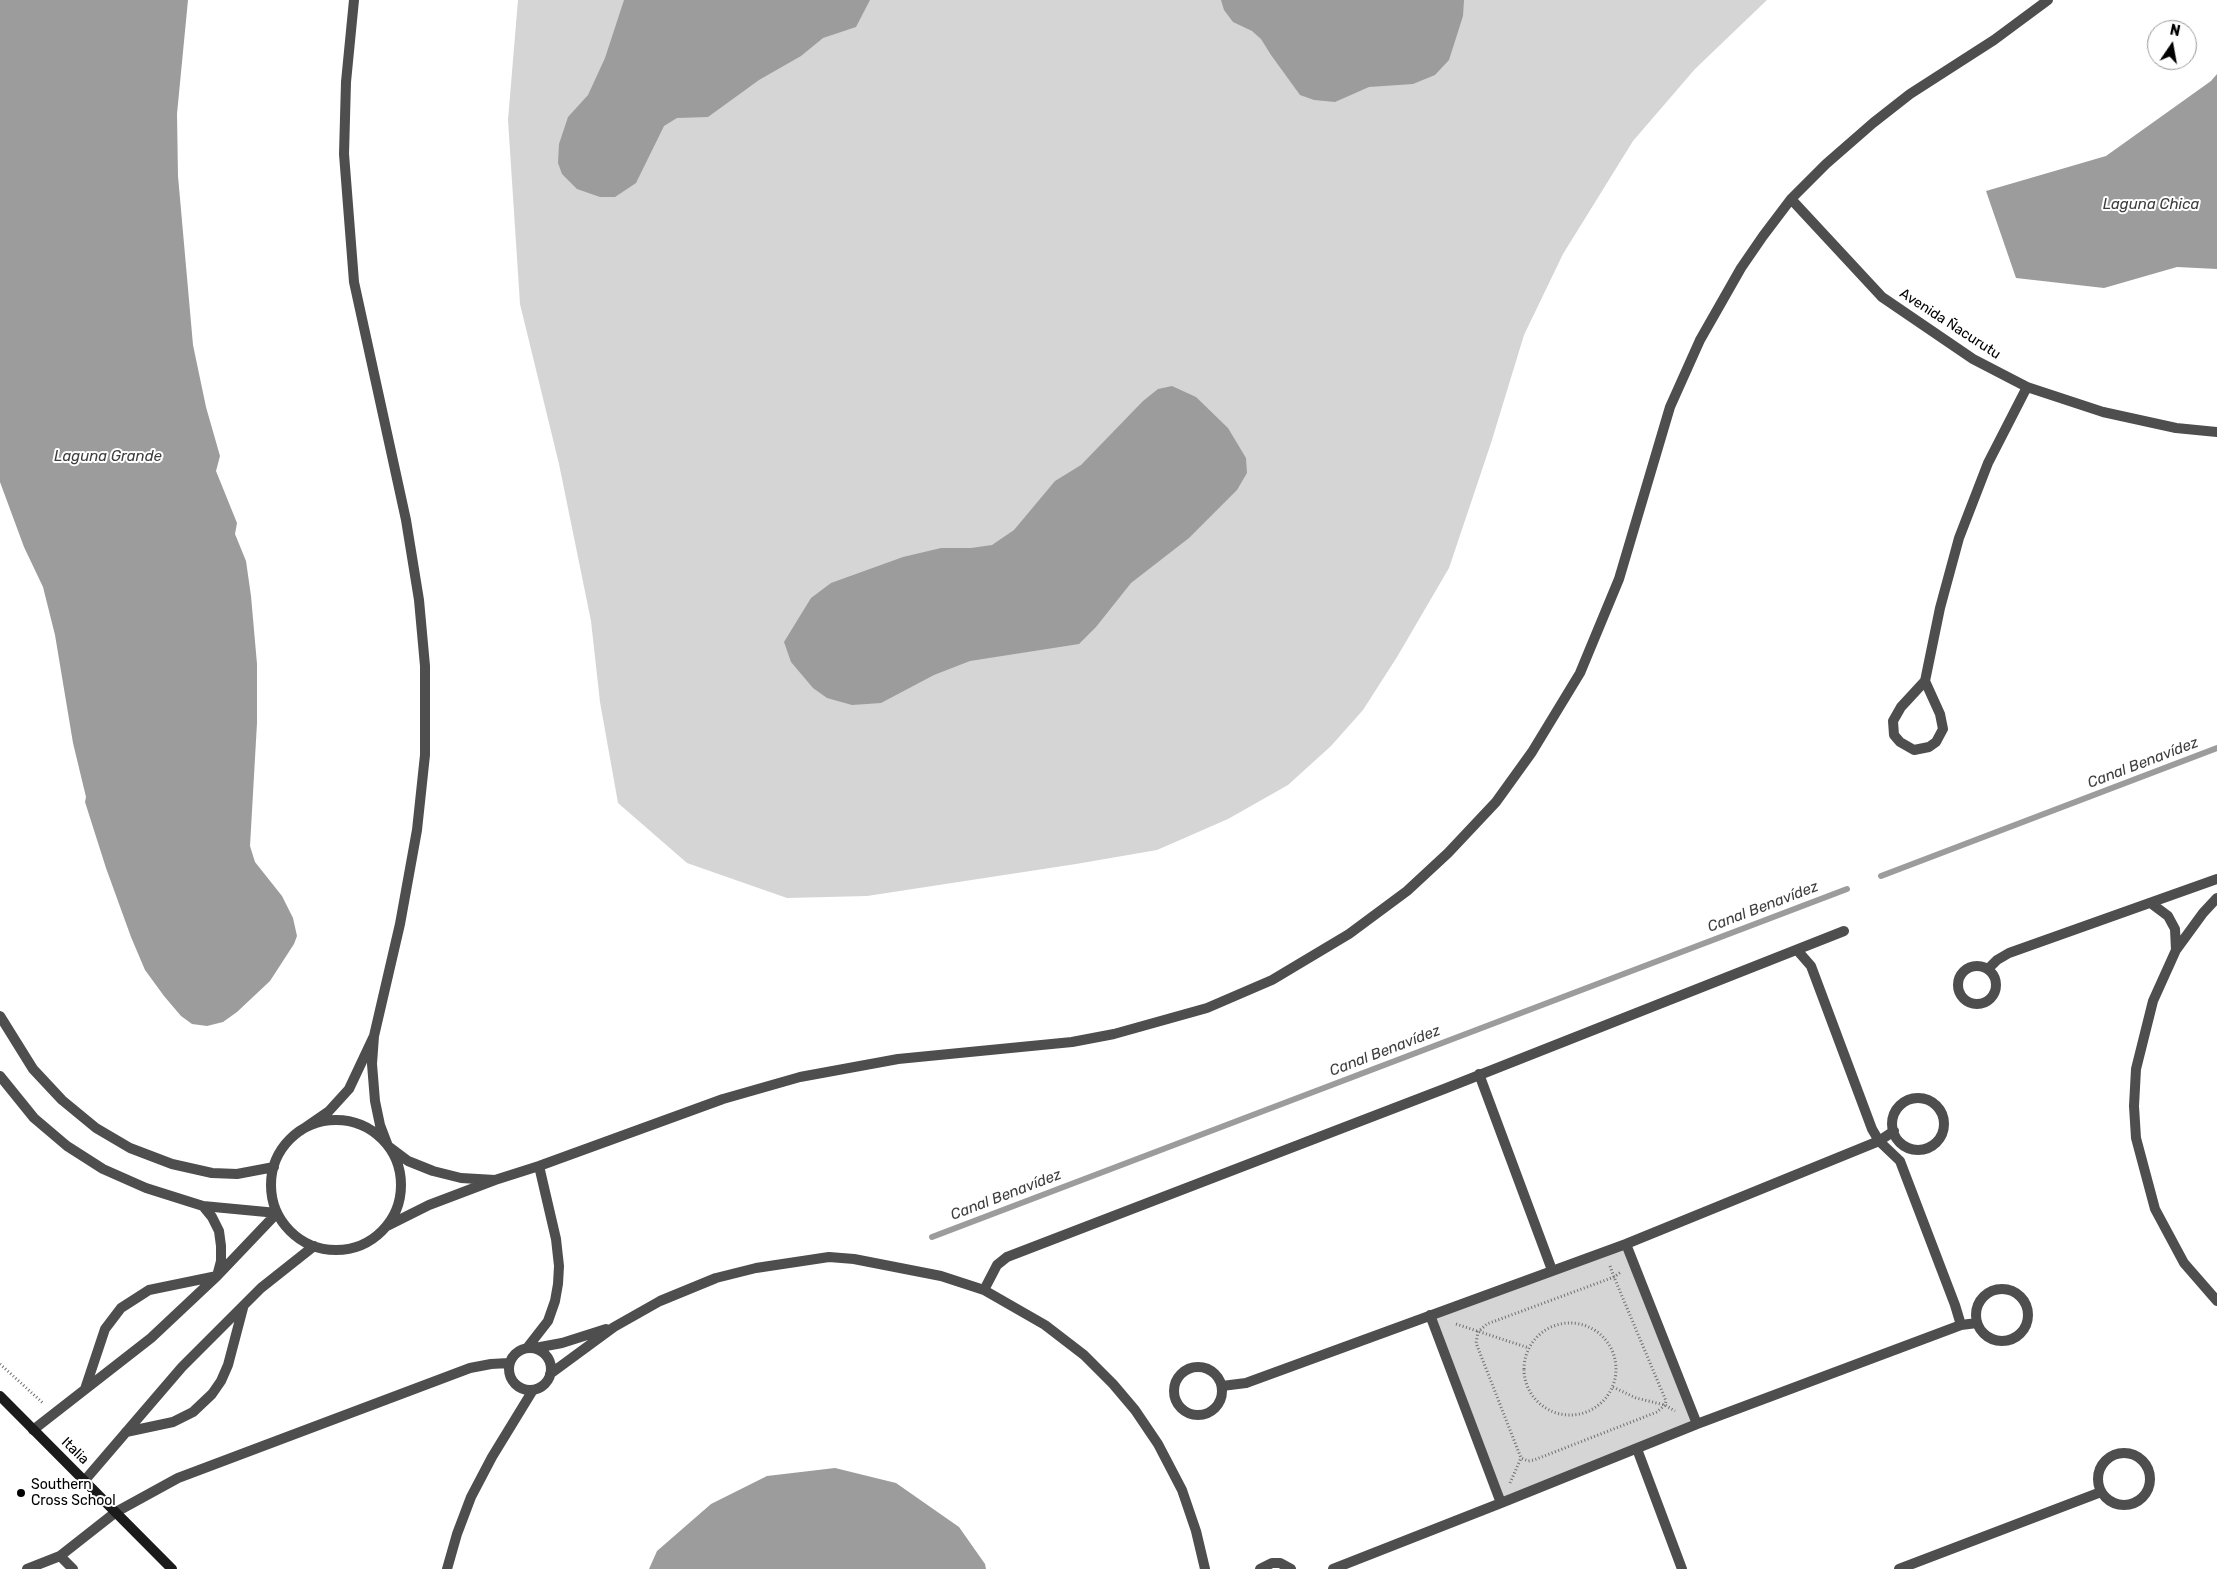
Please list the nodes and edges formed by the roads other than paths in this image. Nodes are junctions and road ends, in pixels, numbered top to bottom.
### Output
1 (354, 0) edge
2 (2048, 0) edge
3 (1791, 199) junction
4 (2027, 387) junction
5 (2217, 432) edge
6 (1925, 681) junction
7 (2217, 880) edge
8 (2217, 898) edge
9 (2152, 904) junction
10 (1844, 931) dead end
11 (1797, 950) junction
12 (2176, 950) junction
13 (1988, 969) dead end
14 (0, 1016) edge
15 (374, 1036) junction
16 (1479, 1074) junction
17 (0, 1076) edge
18 (300, 1131) junction
19 (1894, 1131) junction
20 (1879, 1141) junction
21 (388, 1146) junction
22 (539, 1166) junction
23 (274, 1167) junction
24 (495, 1180) junction
25 (203, 1206) junction
26 (277, 1213) junction
27 (387, 1226) junction
28 (1626, 1244) junction
29 (314, 1246) junction
30 (1552, 1270) junction
31 (217, 1276) junction
32 (984, 1290) junction
33 (2217, 1301) edge
34 (243, 1306) junction
35 (1430, 1315) junction
36 (1977, 1323) junction
37 (1960, 1325) junction
38 (614, 1327) junction
39 (531, 1348) junction
40 (509, 1363) junction
41 (550, 1374) junction
42 (1222, 1386) junction
43 (85, 1389) junction
44 (533, 1390) junction
45 (0, 1396) edge
46 (1697, 1424) junction
47 (33, 1430) junction
48 (126, 1432) junction
49 (1637, 1449) junction
50 (85, 1480) junction
51 (2101, 1492) junction
52 (1502, 1503) junction
53 (116, 1512) junction
54 (60, 1556) junction
55 (27, 1569) edge
56 (73, 1569) edge
57 (172, 1569) edge
58 (447, 1569) edge
59 (1205, 1569) edge
60 (1260, 1569) edge
61 (1291, 1569) edge
62 (1333, 1569) edge
63 (1682, 1569) edge
64 (1899, 1569) edge

1 - 15 street
2 - 3 street
3 - 4 street, Avenida Ñacurutu
3 - 22 street
4 - 5 street, Avenida Ñacurutu
4 - 6 street
6 - 6 street
7 - 9 street
8 - 12 street
9 - 12 street
9 - 13 street
10 - 11 street
11 - 16 street
11 - 20 street
12 - 33 street
14 - 23 street
15 - 18 street
15 - 21 street
16 - 30 street
16 - 32 street
17 - 25 street
18 - 21 street
18 - 23 street
19 - 19 street
19 - 20 street
20 - 28 street
20 - 37 street
21 - 24 street
21 - 27 street
22 - 24 street
22 - 39 street
23 - 26 street
24 - 27 street
25 - 26 street
25 - 31 street
26 - 29 street
26 - 31 street
27 - 29 street
28 - 30 street
28 - 46 street
29 - 34 street
30 - 35 street
31 - 43 street
31 - 43 street
32 - 38 street
32 - 59 street
34 - 48 street
34 - 48 street
35 - 42 street
35 - 52 street
36 - 36 street
36 - 37 street
37 - 46 street
38 - 39 street
38 - 41 street
39 - 40 street
39 - 41 street
40 - 44 street
40 - 53 street
41 - 44 street
42 - 42 street
43 - 47 street
44 - 58 street
45 - 47 street, Italia
46 - 49 street
47 - 50 street, Italia
48 - 50 street
49 - 52 street
49 - 63 street
50 - 53 street, Italia
51 - 51 street
51 - 64 street
52 - 62 street
53 - 54 street
53 - 57 street, Italia
54 - 55 street
54 - 56 street
60 - 61 street

